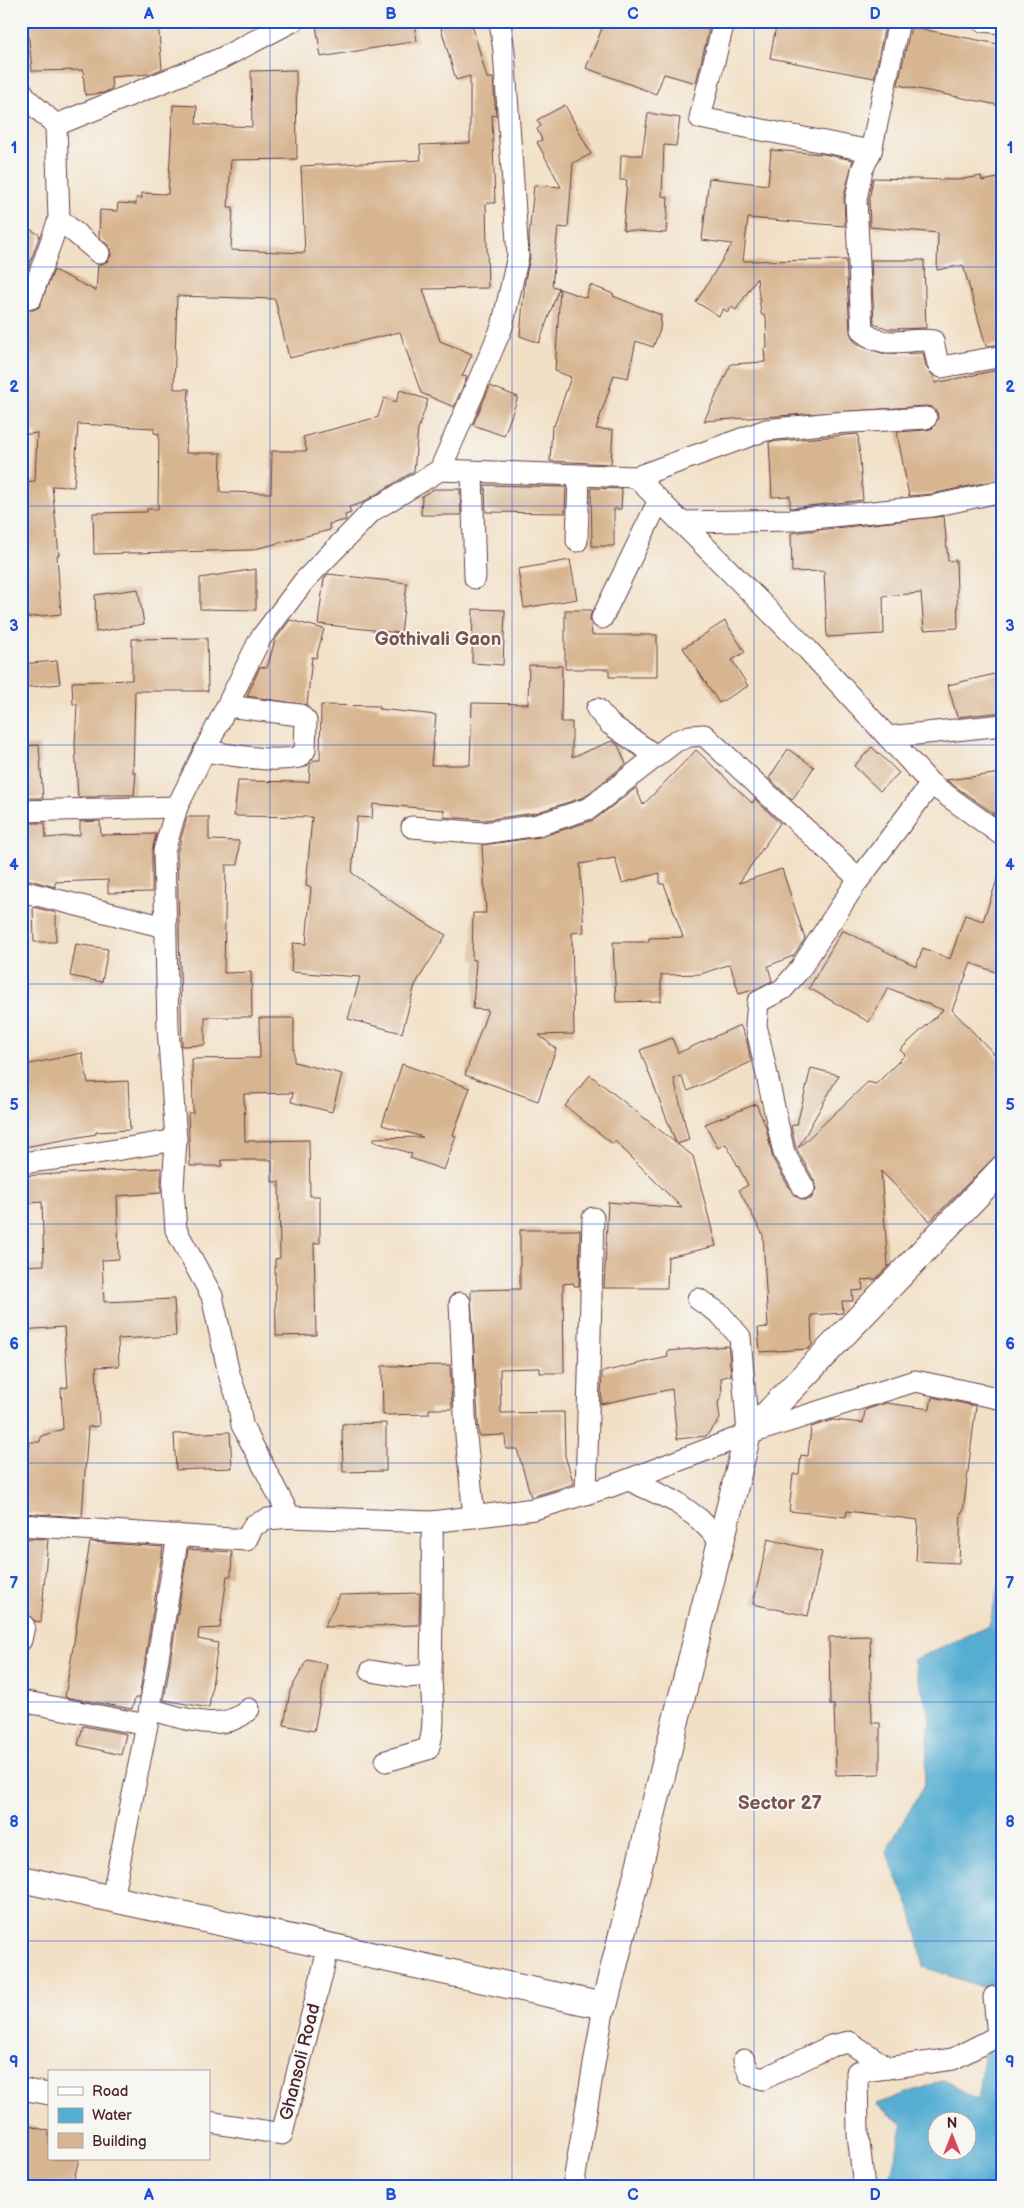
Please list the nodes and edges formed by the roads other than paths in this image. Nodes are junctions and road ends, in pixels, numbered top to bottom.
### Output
1 (293, 21) edge
2 (500, 21) edge
3 (724, 21) edge
4 (899, 21) edge
5 (982, 21) edge
6 (1003, 23) edge
7 (21, 90) edge
8 (56, 125) junction
9 (871, 151) junction
10 (59, 219) junction
11 (99, 253) dead end
12 (31, 298) dead end
13 (1003, 356) edge
14 (926, 418) dead end
15 (440, 470) junction
16 (472, 472) junction
17 (579, 476) junction
18 (636, 477) junction
19 (1003, 491) edge
20 (659, 500) junction
21 (681, 522) junction
22 (577, 541) dead end
23 (475, 578) dead end
24 (602, 618) dead end
25 (227, 706) junction
26 (597, 708) dead end
27 (1003, 725) edge
28 (888, 737) junction
29 (204, 751) junction
30 (656, 756) junction
31 (931, 784) junction
32 (177, 807) junction
33 (21, 811) edge
34 (412, 827) dead end
35 (1003, 836) edge
36 (859, 879) junction
37 (21, 891) edge
38 (165, 927) junction
39 (176, 1140) junction
40 (21, 1163) edge
41 (1003, 1168) edge
42 (804, 1188) dead end
43 (593, 1218) dead end
44 (698, 1299) dead end
45 (460, 1303) dead end
46 (1003, 1399) edge
47 (748, 1434) junction
48 (629, 1480) junction
49 (586, 1494) junction
50 (474, 1516) junction
51 (290, 1517) junction
52 (432, 1522) junction
53 (21, 1525) edge
54 (178, 1536) junction
55 (721, 1541) junction
56 (371, 1671) dead end
57 (431, 1675) junction
58 (21, 1702) edge
59 (249, 1709) dead end
60 (148, 1717) junction
61 (386, 1761) dead end
62 (21, 1879) edge
63 (112, 1899) junction
64 (329, 1946) junction
65 (994, 1997) dead end
66 (604, 2006) junction
67 (744, 2060) dead end
68 (888, 2068) junction
69 (21, 2089) edge
70 (48, 2094) edge
71 (210, 2122) edge
72 (573, 2187) edge
73 (864, 2187) edge

1 - 8 street
2 - 15 street
3 - 9 street
4 - 9 street
5 - 6 street
7 - 8 street
8 - 10 street
9 - 13 street
10 - 11 street
10 - 12 street
14 - 18 street
15 - 16 street
15 - 25 street
16 - 17 street
16 - 23 street
17 - 18 street
17 - 22 street
18 - 20 street
19 - 21 street
20 - 21 street
20 - 24 street
21 - 28 street
25 - 29 street
25 - 29 street
26 - 30 street
27 - 28 street
28 - 31 street
29 - 32 street
30 - 34 street
30 - 36 street
31 - 35 street
31 - 36 street
32 - 33 street
32 - 38 street
36 - 42 street
37 - 38 street
38 - 39 street
39 - 40 street
39 - 51 street
41 - 47 street
43 - 49 street
44 - 47 street
45 - 50 street
46 - 47 street
47 - 48 street
47 - 55 street
48 - 49 street
48 - 55 street
49 - 50 street
50 - 52 street
51 - 52 street
51 - 54 street
52 - 57 street
53 - 54 street
54 - 60 street
55 - 66 street
56 - 57 street
57 - 61 street
58 - 60 street
59 - 60 street
60 - 63 street
62 - 63 street
63 - 64 street
64 - 66 street
64 - 71 street, Ghansoli Road
65 - 68 street
66 - 72 street
67 - 68 street
68 - 73 street
69 - 70 street

